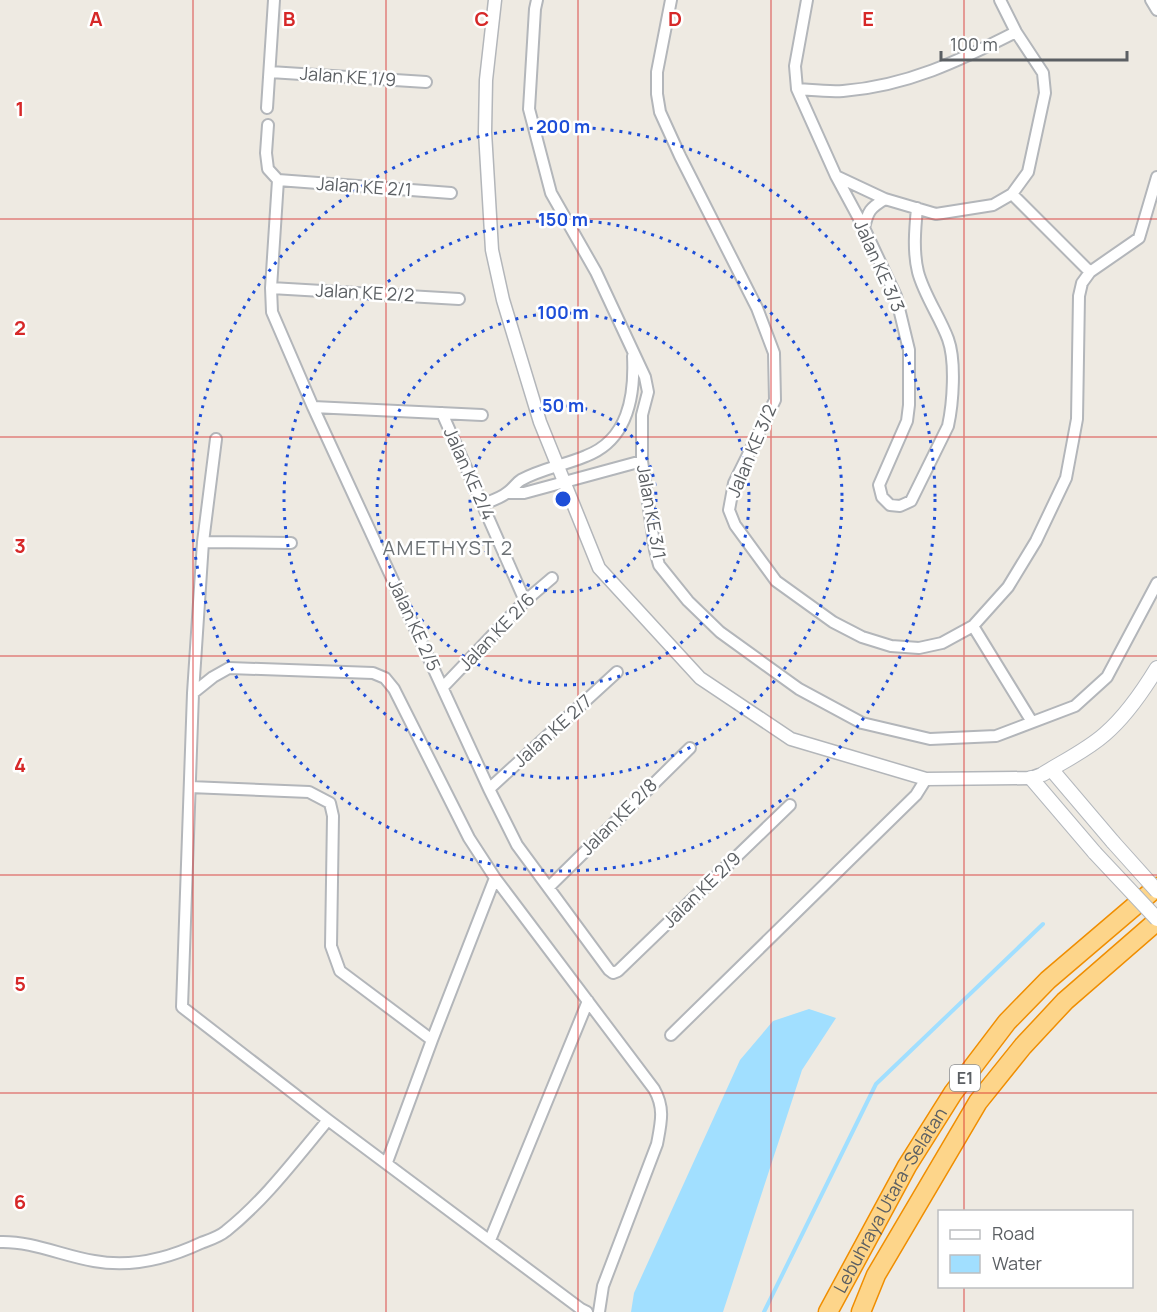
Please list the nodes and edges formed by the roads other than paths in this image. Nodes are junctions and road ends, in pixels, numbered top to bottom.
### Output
1 (274, 0) edge
2 (495, 0) edge
3 (537, 0) edge
4 (671, 0) edge
5 (807, 0) edge
6 (1000, 0) edge
7 (1151, 0) edge
8 (1157, 10) edge
9 (1016, 32) junction
10 (270, 72) junction
11 (426, 82) dead end
12 (797, 89) junction
13 (267, 108) dead end
14 (268, 125) dead end
15 (836, 176) junction
16 (1157, 177) edge
17 (278, 180) junction
18 (451, 193) dead end
19 (1012, 194) junction
20 (885, 199) junction
21 (917, 208) junction
22 (864, 228) junction
23 (1090, 272) junction
24 (271, 288) junction
25 (459, 299) dead end
26 (633, 350) junction
27 (313, 407) junction
28 (442, 413) junction
29 (482, 415) dead end
30 (216, 440) dead end
31 (642, 461) junction
32 (558, 466) junction
33 (563, 481) junction
34 (507, 493) junction
35 (483, 504) junction
36 (203, 542) junction
37 (291, 543) dead end
38 (552, 578) dead end
39 (1157, 583) edge
40 (525, 601) junction
41 (973, 626) junction
42 (1157, 668) edge
43 (617, 672) dead end
44 (443, 687) junction
45 (193, 693) junction
46 (1032, 722) junction
47 (690, 748) dead end
48 (1042, 773) junction
49 (926, 779) junction
50 (190, 788) junction
51 (489, 789) junction
52 (790, 805) dead end
53 (495, 878) junction
54 (549, 887) junction
55 (1157, 889) edge
56 (1157, 920) edge
57 (613, 973) joint
58 (588, 1001) junction
59 (671, 1035) dead end
60 (432, 1040) junction
61 (328, 1120) junction
62 (387, 1162) junction
63 (490, 1240) junction
64 (0, 1242) edge
65 (587, 1312) edge
66 (599, 1312) edge
67 (828, 1312) edge
68 (861, 1312) edge

1 - 10 street
2 - 32 street
3 - 26 street, Jalan KE 3/1
4 - 41 street, Jalan KE 3/2
5 - 12 street, Jalan KE 3/3
6 - 9 street
7 - 8 street
9 - 12 street
9 - 19 street
10 - 11 street, Jalan KE 1/9
10 - 13 street
12 - 15 street, Jalan KE 3/3
14 - 17 street
15 - 20 street
15 - 22 street, Jalan KE 3/3
16 - 23 street
17 - 18 street, Jalan KE 2/1
17 - 24 street, Jalan KE 2/5
19 - 21 street
19 - 23 street
20 - 21 street
20 - 22 street
21 - 22 street, Jalan KE 3/3
23 - 41 street, Jalan KE 3/2
24 - 25 street, Jalan KE 2/2
24 - 27 street, Jalan KE 2/5
26 - 31 street, Jalan KE 3/1
26 - 32 street
27 - 28 street
27 - 44 street, Jalan KE 2/5
28 - 29 street
28 - 35 street, Jalan KE 2/4
30 - 36 street
31 - 33 street
31 - 46 street, Jalan KE 3/1
32 - 33 street
32 - 34 street
33 - 34 street
33 - 49 street
34 - 35 street
35 - 40 street, Jalan KE 2/4
36 - 37 street
36 - 45 street
38 - 40 street, Jalan KE 2/6
39 - 46 street, Jalan KE 3/1
40 - 44 street, Jalan KE 2/6
41 - 46 street
42 - 48 main road
43 - 51 street, Jalan KE 2/7
44 - 51 street, Jalan KE 2/5
45 - 50 street
45 - 53 street
47 - 54 street, Jalan KE 2/8
48 - 49 street
48 - 55 main road, bridge
48 - 56 main road, bridge
49 - 59 street
50 - 60 street
50 - 61 street
51 - 54 street, Jalan KE 2/5
52 - 57 street, Jalan KE 2/9
53 - 58 street
53 - 60 street
54 - 57 street, Jalan KE 2/5
55 - 67 highway, Lebuhraya Utara–Selatan / E1
56 - 68 highway, Lebuhraya Utara–Selatan / E1
58 - 63 street
58 - 66 street
60 - 62 street
61 - 62 street
61 - 64 street
62 - 63 street
63 - 65 street

